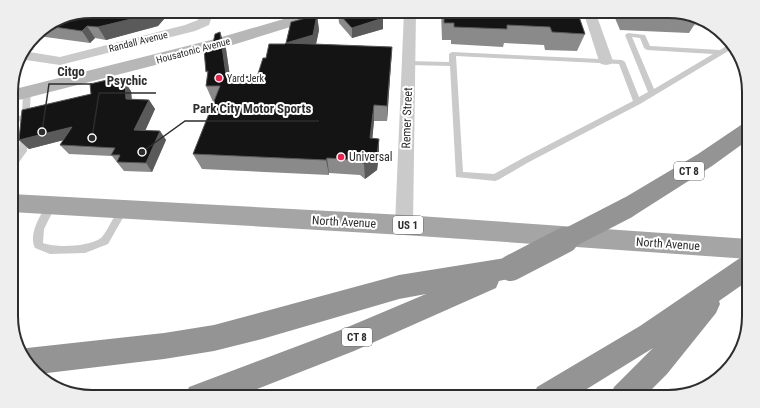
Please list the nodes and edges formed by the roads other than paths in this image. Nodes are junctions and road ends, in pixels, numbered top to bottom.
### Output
1 (205, 18) edge
2 (291, 18) edge
3 (410, 18) edge
4 (591, 18) edge
5 (687, 24) edge
6 (698, 24) edge
7 (728, 48) edge
8 (721, 52) junction
9 (28, 55) edge
10 (606, 61) junction
11 (409, 63) junction
12 (453, 64) junction
13 (652, 93) junction
14 (19, 94) edge
15 (637, 102) junction
16 (26, 117) junction
17 (18, 119) edge
18 (742, 134) edge
19 (23, 151) junction
20 (18, 152) edge
21 (18, 157) edge
22 (18, 203) edge
23 (51, 205) junction
24 (123, 209) junction
25 (404, 225) junction
26 (742, 249) edge
27 (511, 268) junction
28 (742, 271) edge
29 (724, 284) junction
30 (33, 361) edge
31 (217, 390) edge
32 (559, 390) edge
33 (631, 390) edge

1 - 9 street, Randall Avenue
2 - 14 main road, Housatonic Avenue
3 - 11 street, Remer Street
4 - 10 street
5 - 6 lane
7 - 8 lane
8 - 13 lane
8 - 13 lane
10 - 12 lane
10 - 15 lane
11 - 12 lane
11 - 25 street, Remer Street
12 - 15 lane
13 - 15 lane
14 - 16 lane
16 - 17 lane
16 - 19 lane
18 - 27 highway, CT 8, bridge
19 - 20 lane
19 - 21 lane
22 - 23 main road, North Avenue / US 1
23 - 24 main road, North Avenue / US 1
23 - 24 lane
24 - 25 main road, North Avenue / US 1
25 - 26 main road, North Avenue / US 1
27 - 30 highway
27 - 31 highway, CT 8
28 - 29 highway
29 - 32 highway
29 - 33 highway

